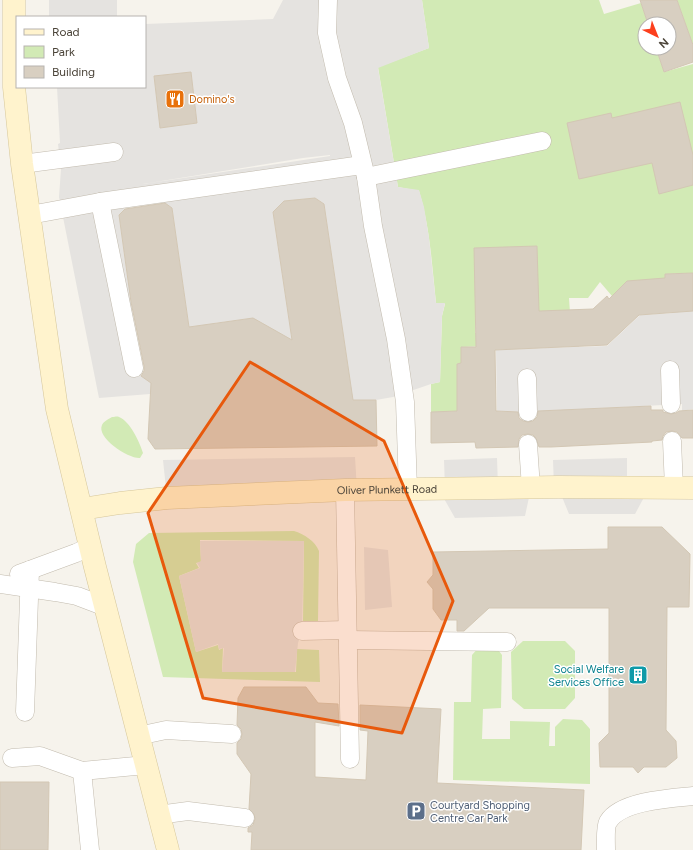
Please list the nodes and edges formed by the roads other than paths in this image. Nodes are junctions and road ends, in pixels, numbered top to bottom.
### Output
1 (14, 0) edge
2 (328, 0) edge
3 (7, 30) edge
4 (542, 141) dead end
5 (114, 152) dead end
6 (22, 164) junction
7 (364, 171) junction
8 (100, 202) junction
9 (30, 215) junction
10 (134, 368) dead end
11 (670, 370) dead end
12 (527, 378) dead end
13 (671, 404) dead end
14 (528, 412) dead end
15 (672, 441) dead end
16 (528, 444) dead end
17 (531, 488) junction
18 (683, 488) edge
19 (408, 489) junction
20 (345, 490) junction
21 (82, 509) junction
22 (91, 546) junction
23 (29, 579) junction
24 (0, 582) edge
25 (106, 607) junction
26 (302, 631) dead end
27 (348, 635) junction
28 (507, 642) dead end
29 (25, 712) dead end
30 (232, 734) dead end
31 (138, 736) junction
32 (12, 758) dead end
33 (350, 759) dead end
34 (146, 766) junction
35 (82, 771) junction
36 (693, 796) edge
37 (158, 816) junction
38 (245, 818) dead end
39 (90, 850) edge
40 (168, 850) edge
41 (606, 850) edge

1 - 3 main road
2 - 7 lane
3 - 6 main road
4 - 7 lane
5 - 6 lane
6 - 9 main road
7 - 8 lane
7 - 19 lane
8 - 9 lane
8 - 10 lane
9 - 21 main road
11 - 13 lane
12 - 14 lane
15 - 18 lane
16 - 17 lane
17 - 18 main road, Oliver Plunkett Road
17 - 19 main road, Oliver Plunkett Road
19 - 20 main road, Oliver Plunkett Road
20 - 21 main road, Oliver Plunkett Road
20 - 27 lane
21 - 22 main road
22 - 23 lane
22 - 25 main road
23 - 24 lane
23 - 25 lane
23 - 29 lane
25 - 31 main road
26 - 27 lane
27 - 28 lane
27 - 33 lane
30 - 31 lane
31 - 34 main road
32 - 35 lane
34 - 35 lane
34 - 37 main road
35 - 39 lane
36 - 41 lane
37 - 38 lane
37 - 40 main road

